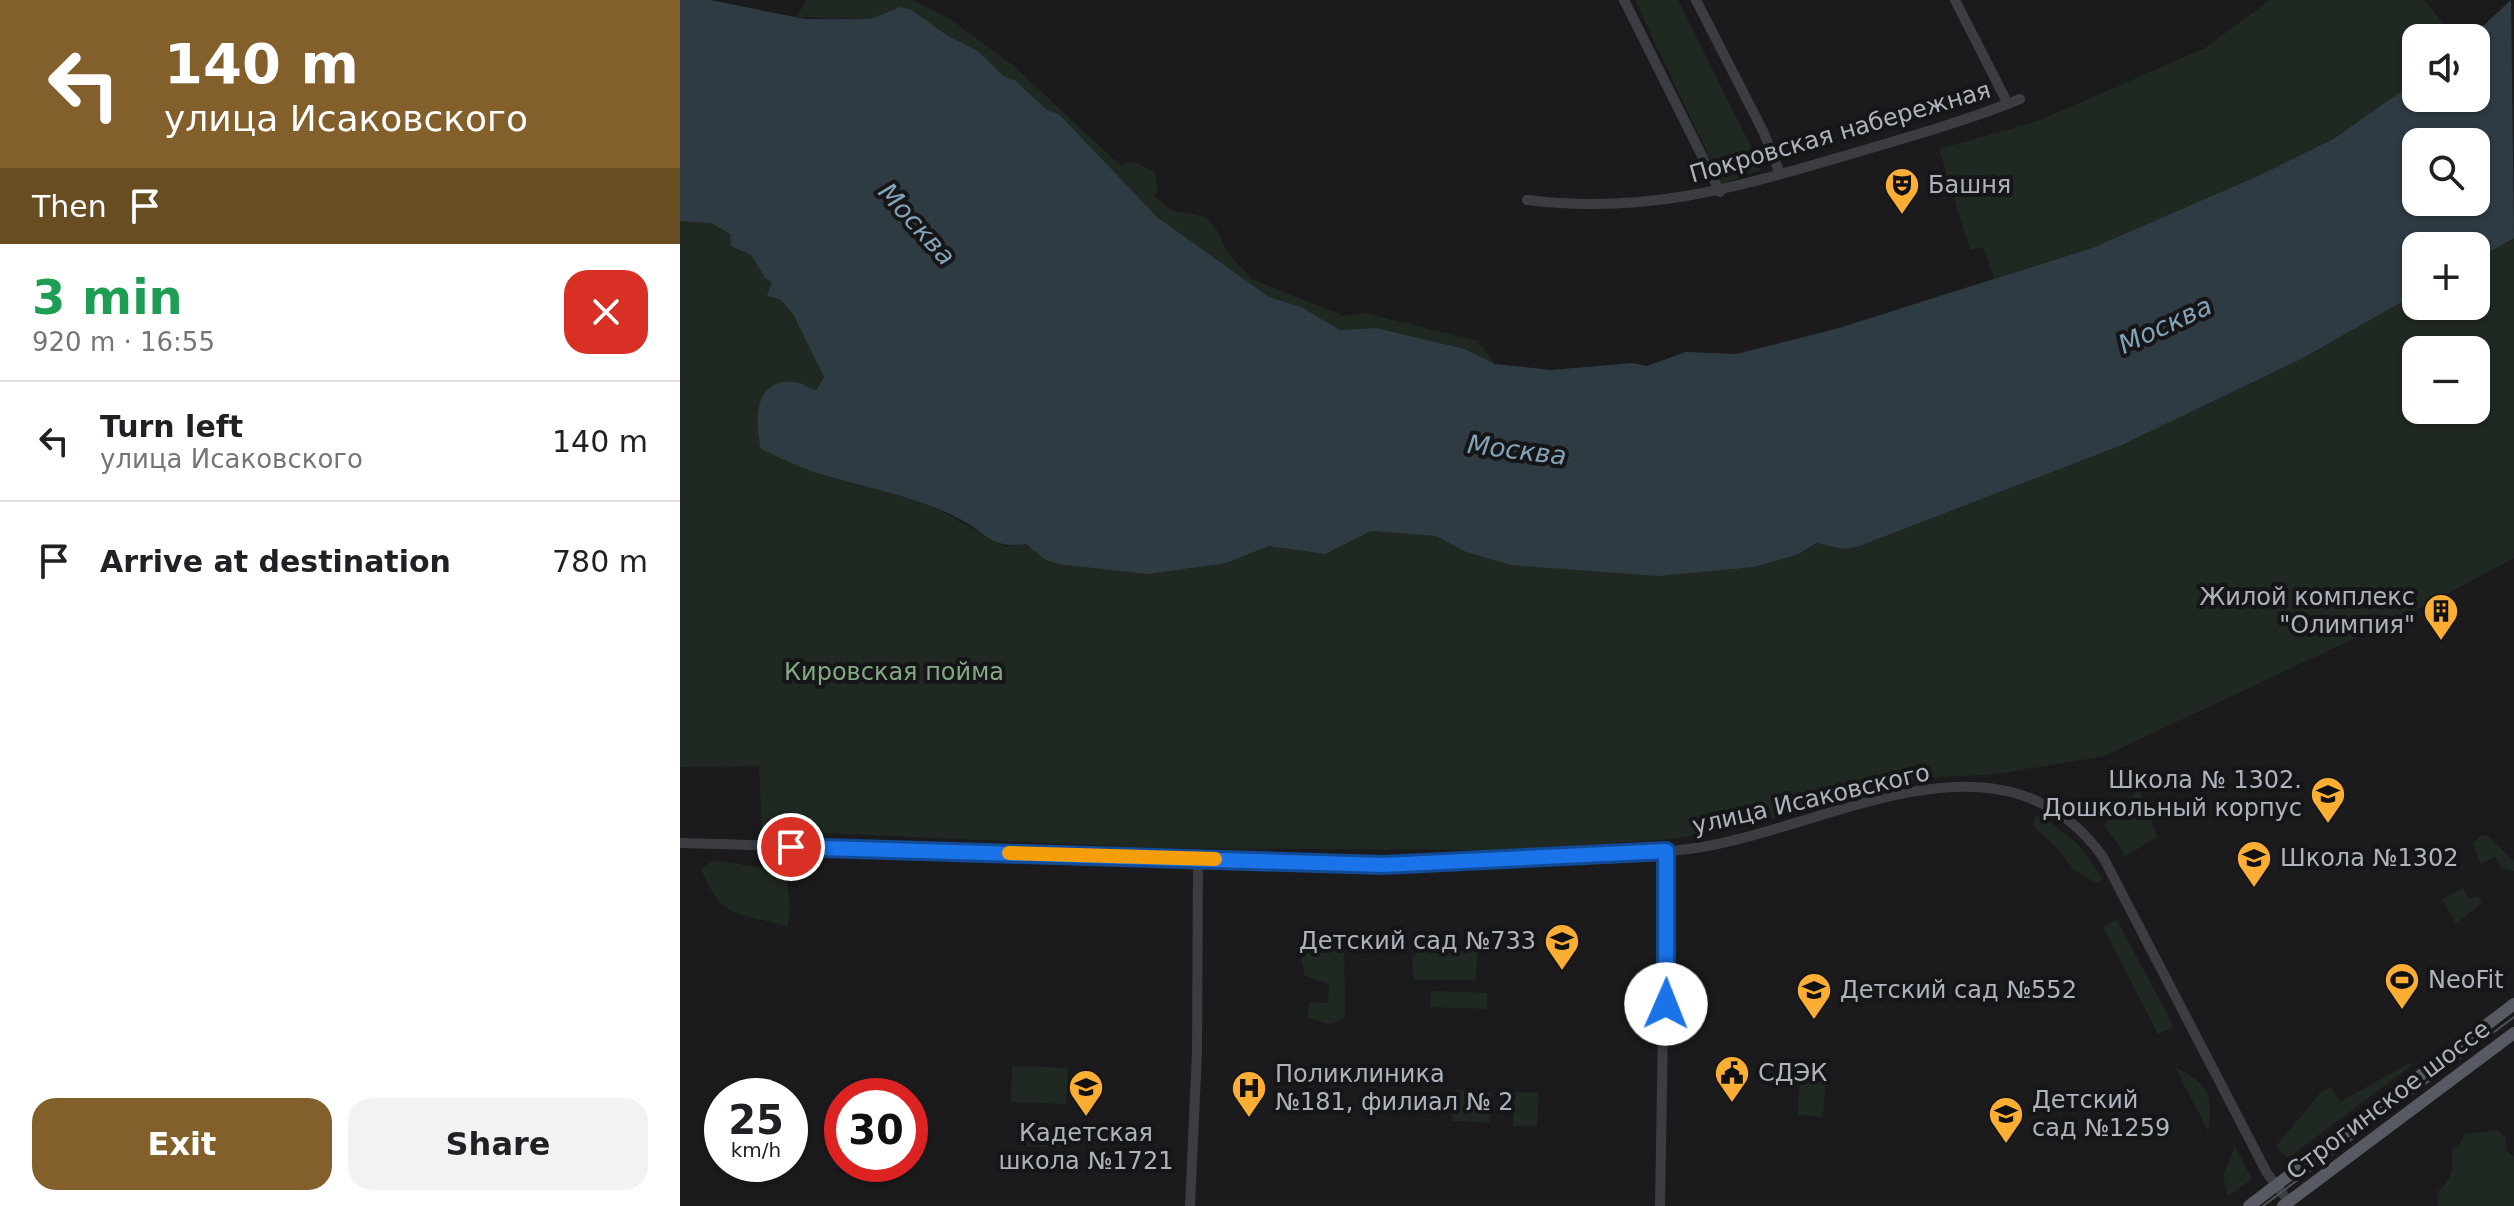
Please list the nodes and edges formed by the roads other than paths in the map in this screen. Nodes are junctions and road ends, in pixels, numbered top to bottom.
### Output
1 (1624, 0) edge
2 (1696, 0) edge
3 (1955, 0) edge
4 (2020, 99) dead end
5 (2008, 104) junction
6 (1780, 174) junction
7 (1720, 192) junction
8 (1527, 200) dead end
9 (680, 843) edge
10 (1666, 851) junction
11 (1198, 858) junction
12 (2514, 1004) edge
13 (2514, 1033) edge
14 (2277, 1186) junction
15 (2286, 1204) edge
16 (1190, 1206) edge
17 (1660, 1206) edge
18 (2249, 1206) edge

1 - 7 street
2 - 6 street
3 - 5 street
4 - 5 street, Покровская набережная
5 - 6 street, Покровская набережная
6 - 7 street, Покровская набережная
7 - 8 street, Покровская набережная
9 - 11 street, улица Исаковского
10 - 11 street, улица Исаковского
10 - 14 street, улица Исаковского
10 - 17 street
11 - 16 street
12 - 14 main road, Строгинское шоссе
13 - 15 main road, Строгинское шоссе
14 - 15 street, улица Исаковского
14 - 18 main road, Строгинское шоссе

